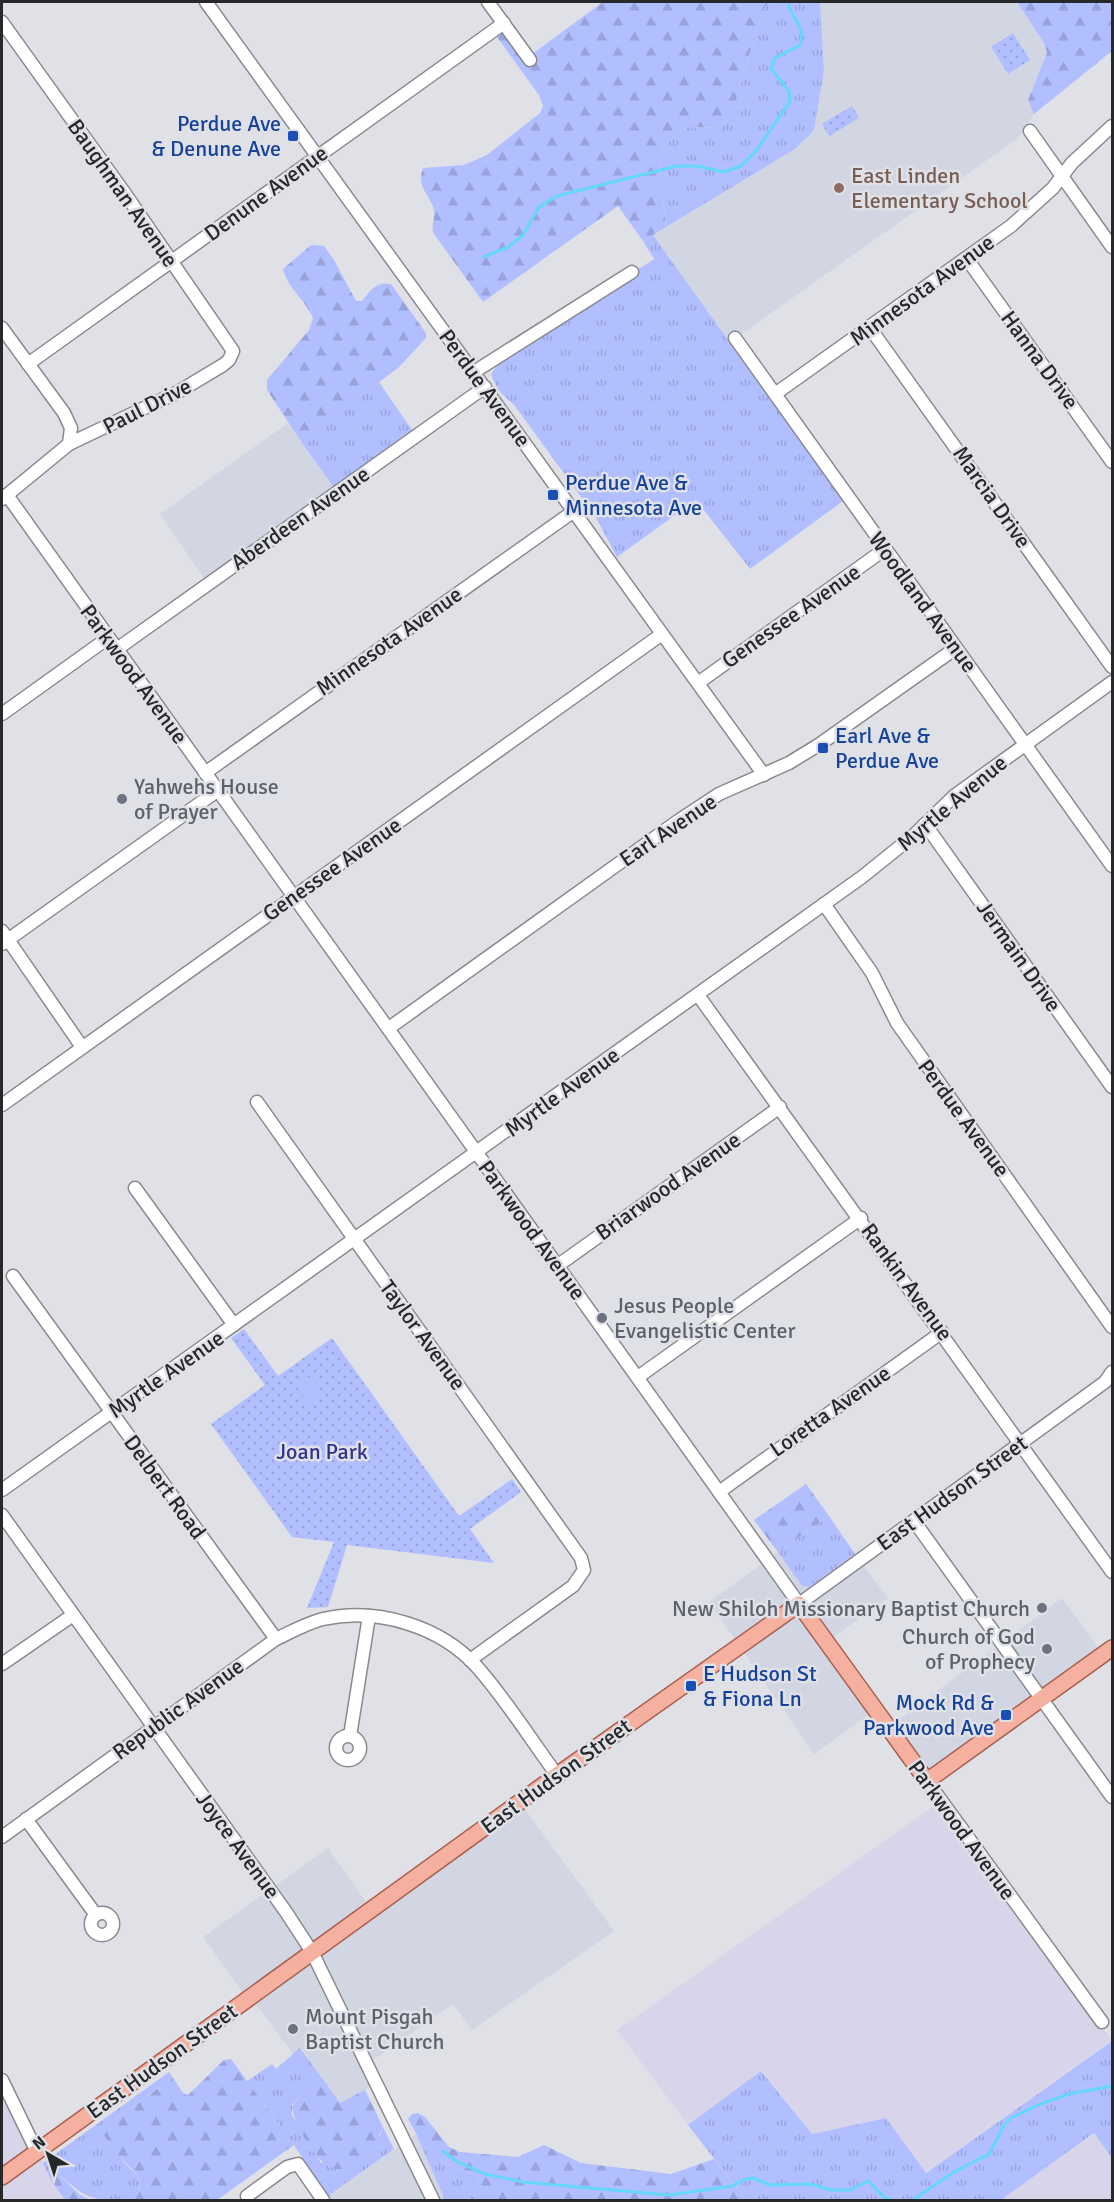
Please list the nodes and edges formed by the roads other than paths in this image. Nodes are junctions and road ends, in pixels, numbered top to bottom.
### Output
1 (206, 2) edge
2 (488, 2) edge
3 (2, 22) edge
4 (504, 24) junction
5 (530, 60) dead end
6 (1113, 126) edge
7 (1030, 131) dead end
8 (318, 156) junction
9 (1062, 176) junction
10 (1113, 246) edge
11 (967, 259) junction
12 (171, 261) junction
13 (632, 272) dead end
14 (2, 328) edge
15 (870, 328) junction
16 (735, 338) dead end
17 (28, 364) junction
18 (223, 365) joint
19 (474, 372) junction
20 (484, 387) junction
21 (775, 394) junction
22 (69, 444) junction
23 (1113, 462) edge
24 (4, 497) edge
25 (574, 511) junction
26 (885, 549) junction
27 (662, 634) junction
28 (108, 638) junction
29 (956, 648) junction
30 (117, 649) junction
31 (1113, 666) edge
32 (1113, 682) edge
33 (698, 683) junction
34 (2, 714) edge
35 (1026, 744) junction
36 (205, 773) junction
37 (764, 775) junction
38 (217, 791) junction
39 (925, 824) junction
40 (1113, 866) edge
41 (293, 897) junction
42 (824, 904) junction
43 (4, 938) edge
44 (698, 994) junction
45 (389, 1028) junction
46 (82, 1047) junction
47 (1113, 1087) edge
48 (257, 1102) dead end
49 (2, 1105) edge
50 (780, 1107) junction
51 (477, 1153) junction
52 (135, 1188) dead end
53 (861, 1218) junction
54 (354, 1239) junction
55 (557, 1266) junction
56 (14, 1276) dead end
57 (234, 1325) junction
58 (1113, 1327) edge
59 (942, 1332) junction
60 (1112, 1373) edge
61 (638, 1377) junction
62 (111, 1413) junction
63 (1022, 1443) junction
64 (2, 1490) edge
65 (719, 1492) junction
66 (2, 1515) edge
67 (914, 1521) junction
68 (1113, 1572) edge
69 (798, 1604) junction
70 (73, 1615) junction
71 (369, 1616) junction
72 (276, 1639) junction
73 (1113, 1648) edge
74 (470, 1660) junction
75 (2, 1664) edge
76 (1042, 1701) junction
77 (154, 1727) junction
78 (350, 1736) dead end
79 (557, 1775) junction
80 (927, 1781) junction
81 (1113, 1797) edge
82 (26, 1819) junction
83 (2, 1837) edge
84 (96, 1915) dead end
85 (312, 1953) junction
86 (1102, 2022) dead end
87 (2, 2080) edge
88 (37, 2152) junction
89 (2, 2177) edge
90 (247, 2196) dead end
91 (323, 2200) edge
92 (433, 2200) edge

1 - 8 street, Perdue Avenue
2 - 4 street
3 - 12 street, Baughman Avenue
4 - 5 street
4 - 8 street, Denune Avenue
6 - 9 street, Minnesota Avenue
7 - 9 street
8 - 12 street, Denune Avenue
8 - 19 street, Perdue Avenue
9 - 10 street
9 - 11 street, Minnesota Avenue
11 - 15 street, Minnesota Avenue
11 - 23 street, Hanna Drive
12 - 17 street, Denune Avenue
12 - 18 street, Baughman Avenue
13 - 19 street
14 - 17 street
15 - 21 street, Minnesota Avenue
15 - 31 street, Marcia Drive
16 - 21 street, Woodland Avenue
17 - 22 street
18 - 22 street, Paul Drive
19 - 20 street, Perdue Avenue
20 - 25 street, Perdue Avenue
20 - 30 street, Aberdeen Avenue
21 - 26 street, Woodland Avenue
22 - 24 street
24 - 28 street, Parkwood Avenue
25 - 27 street, Perdue Avenue
25 - 36 street, Minnesota Avenue
26 - 29 street, Woodland Avenue
26 - 33 street, Genessee Avenue
27 - 33 street, Perdue Avenue
27 - 41 street, Genessee Avenue
28 - 30 street, Parkwood Avenue
28 - 34 street
29 - 35 street, Woodland Avenue
29 - 37 street, Earl Avenue
30 - 36 street, Parkwood Avenue
32 - 35 street, Myrtle Avenue
33 - 37 street, Perdue Avenue
35 - 39 street, Myrtle Avenue
35 - 40 street, Woodland Avenue
36 - 38 street, Parkwood Avenue
37 - 45 street, Earl Avenue
38 - 41 street, Parkwood Avenue
38 - 43 street
39 - 42 street, Myrtle Avenue
39 - 47 street, Jermain Drive
41 - 45 street, Parkwood Avenue
41 - 46 street, Genessee Avenue
42 - 44 street, Myrtle Avenue
42 - 58 street, Perdue Avenue
43 - 46 street
44 - 50 street, Rankin Avenue
44 - 51 street, Myrtle Avenue
45 - 51 street, Parkwood Avenue
46 - 49 street, Genessee Avenue
48 - 54 street, Taylor Avenue
50 - 53 street, Rankin Avenue
50 - 55 street, Briarwood Avenue
51 - 54 street, Myrtle Avenue
51 - 55 street, Parkwood Avenue
52 - 57 street
53 - 59 street, Rankin Avenue
53 - 61 street
54 - 57 street, Myrtle Avenue
54 - 74 street, Taylor Avenue
55 - 61 street, Parkwood Avenue
56 - 62 street, Delbert Road
57 - 62 street, Myrtle Avenue
59 - 63 street, Rankin Avenue
59 - 65 street, Loretta Avenue
60 - 63 street, East Hudson Street
61 - 65 street, Parkwood Avenue
62 - 64 street, Myrtle Avenue
62 - 72 street, Delbert Road
63 - 67 street, East Hudson Street
63 - 68 street, Rankin Avenue
65 - 69 street, Parkwood Avenue
66 - 70 street, Joyce Avenue
67 - 69 street, East Hudson Street
67 - 76 street
69 - 79 main road, East Hudson Street
69 - 80 main road, Parkwood Avenue
70 - 75 street
70 - 77 street, Joyce Avenue
71 - 72 street, Republic Avenue
71 - 74 street
71 - 78 street
72 - 77 street, Republic Avenue
73 - 76 main road
74 - 79 street
76 - 80 main road
76 - 81 street
77 - 82 street, Republic Avenue
77 - 85 street, Joyce Avenue
79 - 85 main road, East Hudson Street
80 - 86 street, Parkwood Avenue
82 - 83 street, Republic Avenue
82 - 84 street
85 - 88 main road, East Hudson Street
85 - 92 street, Joyce Avenue
87 - 88 street
88 - 89 main road, East Hudson Street
90 - 91 street

